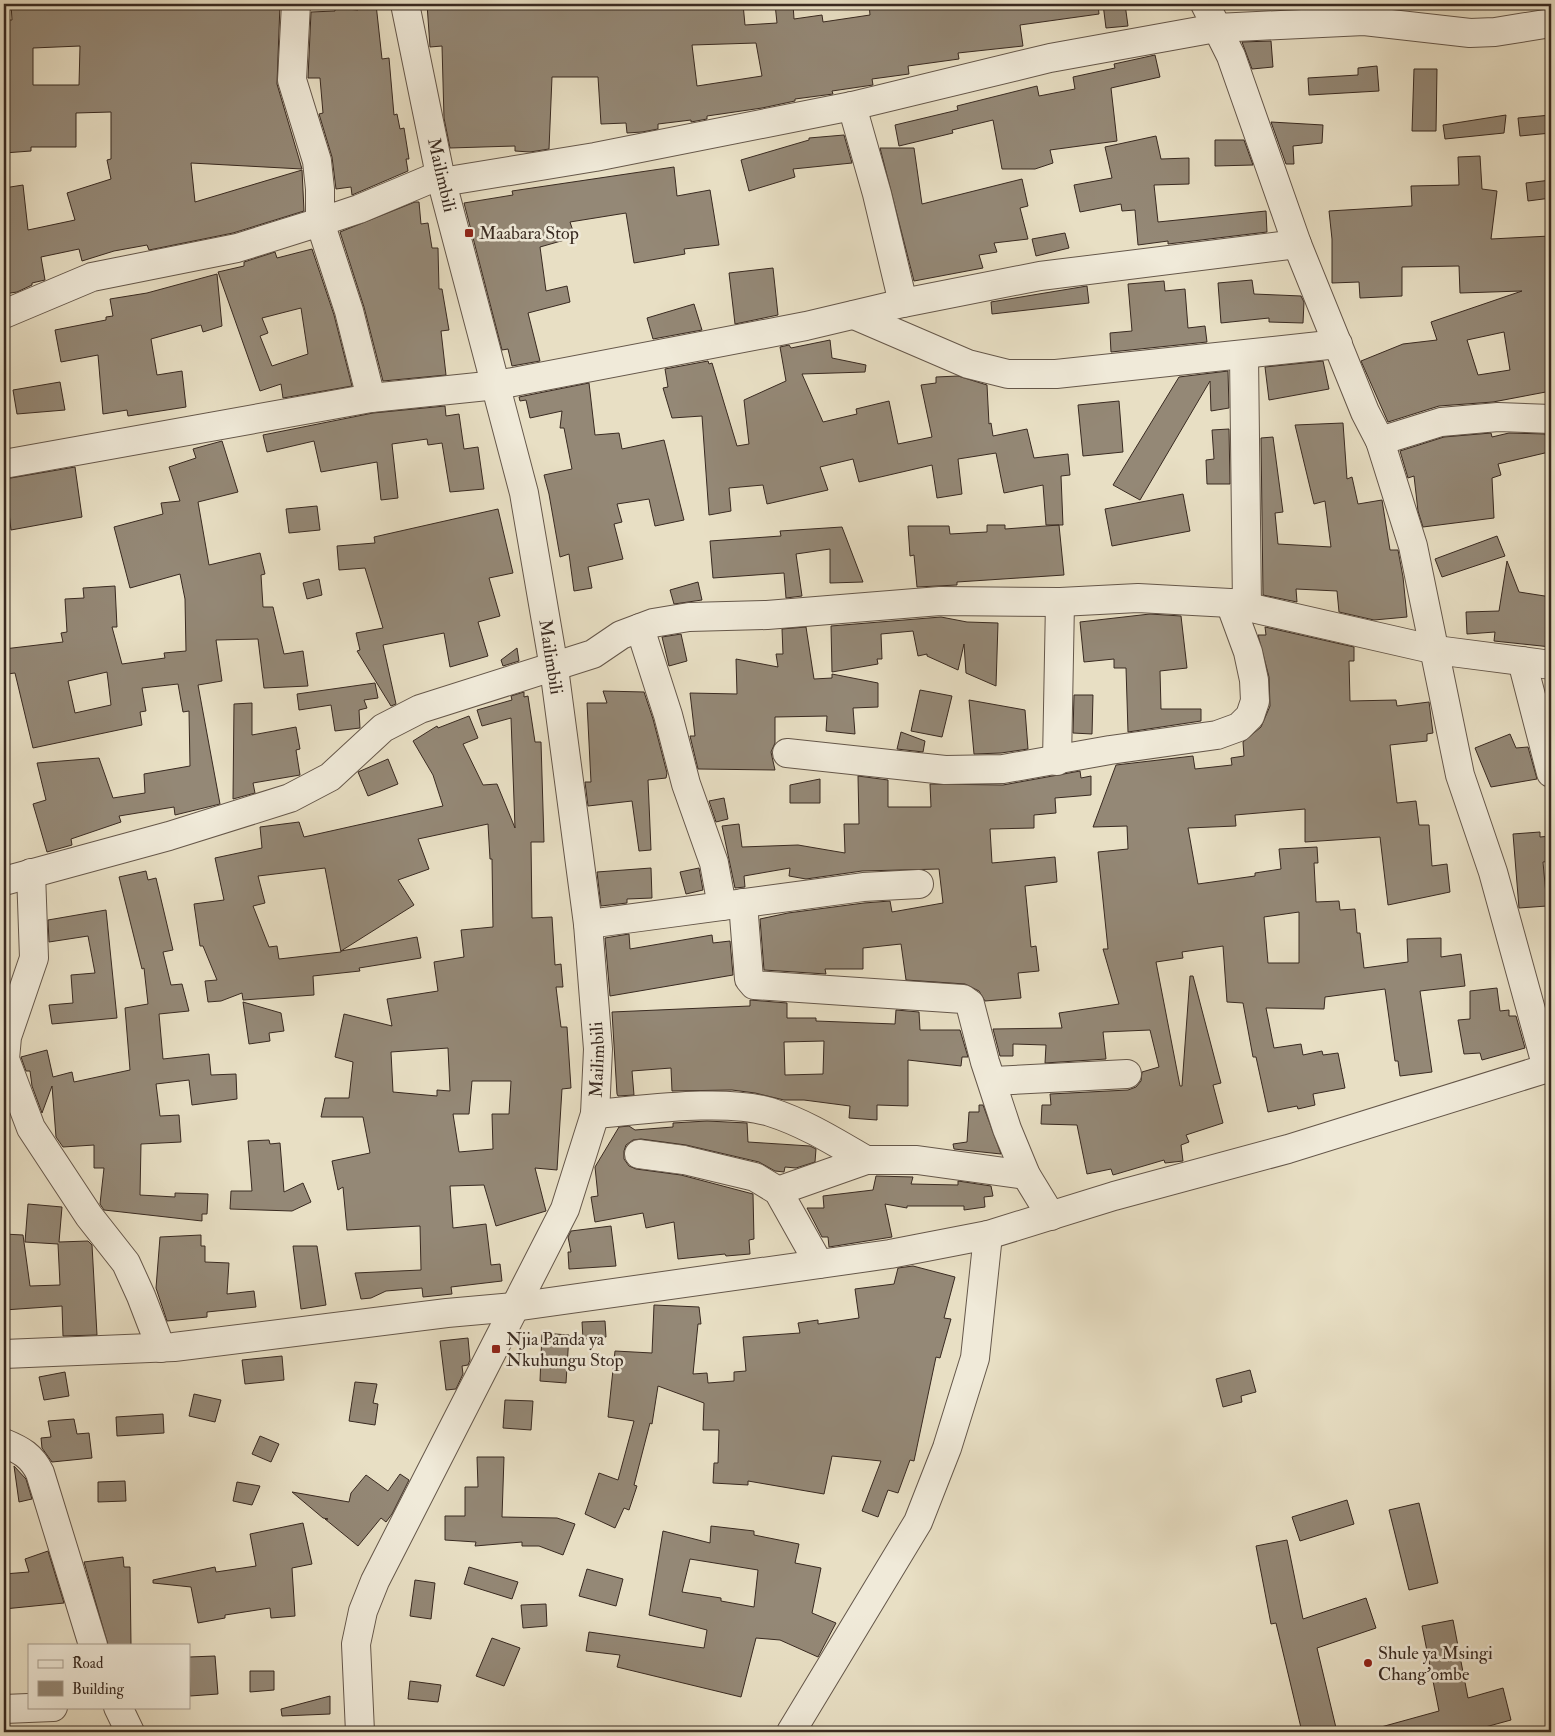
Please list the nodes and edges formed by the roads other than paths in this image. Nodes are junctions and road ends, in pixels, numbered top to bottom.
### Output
1 (296, 4) edge
2 (404, 4) edge
3 (1205, 4) edge
4 (1551, 23) edge
5 (1216, 28) junction
6 (852, 106) junction
7 (441, 178) junction
8 (320, 222) junction
9 (1297, 244) junction
10 (903, 303) junction
11 (4, 314) edge
12 (854, 315) junction
13 (1338, 344) junction
14 (1244, 355) junction
15 (497, 385) junction
16 (371, 398) junction
17 (1551, 419) edge
18 (1380, 441) junction
19 (4, 464) edge
20 (1060, 602) junction
21 (1238, 605) junction
22 (640, 628) junction
23 (1436, 650) junction
24 (1522, 661) junction
25 (1551, 664) edge
26 (554, 668) junction
27 (787, 753) dead end
28 (1057, 761) junction
29 (1551, 773) edge
30 (31, 873) junction
31 (4, 881) edge
32 (919, 884) dead end
33 (732, 905) junction
34 (588, 924) junction
35 (1549, 1068) edge
36 (1127, 1074) dead end
37 (993, 1081) junction
38 (594, 1114) junction
39 (639, 1154) dead end
40 (866, 1160) junction
41 (1026, 1175) junction
42 (778, 1191) junction
43 (1051, 1216) junction
44 (988, 1235) junction
45 (819, 1264) junction
46 (514, 1307) junction
47 (161, 1348) junction
48 (4, 1354) edge
49 (4, 1443) edge
50 (93, 1644) edge
51 (4, 1708) edge
52 (28, 1708) edge
53 (118, 1708) edge
54 (130, 1732) edge
55 (360, 1732) edge
56 (790, 1732) edge

1 - 8 street
2 - 7 street, Mailimbili
3 - 5 street
4 - 5 street
5 - 6 street
5 - 9 street
6 - 7 street
6 - 10 street
7 - 8 street
7 - 15 street, Mailimbili
8 - 11 street
8 - 16 street
9 - 10 street
9 - 13 street
10 - 12 street
12 - 14 street
12 - 15 street
13 - 14 street
13 - 18 street
14 - 21 street
15 - 16 street
15 - 26 street, Mailimbili
16 - 19 street
17 - 18 street
18 - 23 street
20 - 21 street
20 - 22 street
20 - 28 street
21 - 23 street
21 - 28 street
22 - 26 street
22 - 33 street
23 - 24 street
23 - 35 street
24 - 25 street
24 - 29 street
26 - 30 street
26 - 34 street, Mailimbili
27 - 28 street
30 - 31 street
30 - 47 street
32 - 33 street
33 - 34 street
33 - 37 street
34 - 38 street, Mailimbili
35 - 43 street
36 - 37 street
37 - 41 street
38 - 40 street
38 - 46 street, Mailimbili
39 - 42 street
40 - 41 street
40 - 42 street
41 - 43 street
42 - 45 street
43 - 44 street
44 - 45 street
44 - 56 street
45 - 46 street
46 - 47 street
46 - 55 street, Mailimbili
47 - 48 street
49 - 50 street
51 - 52 street
53 - 54 street

